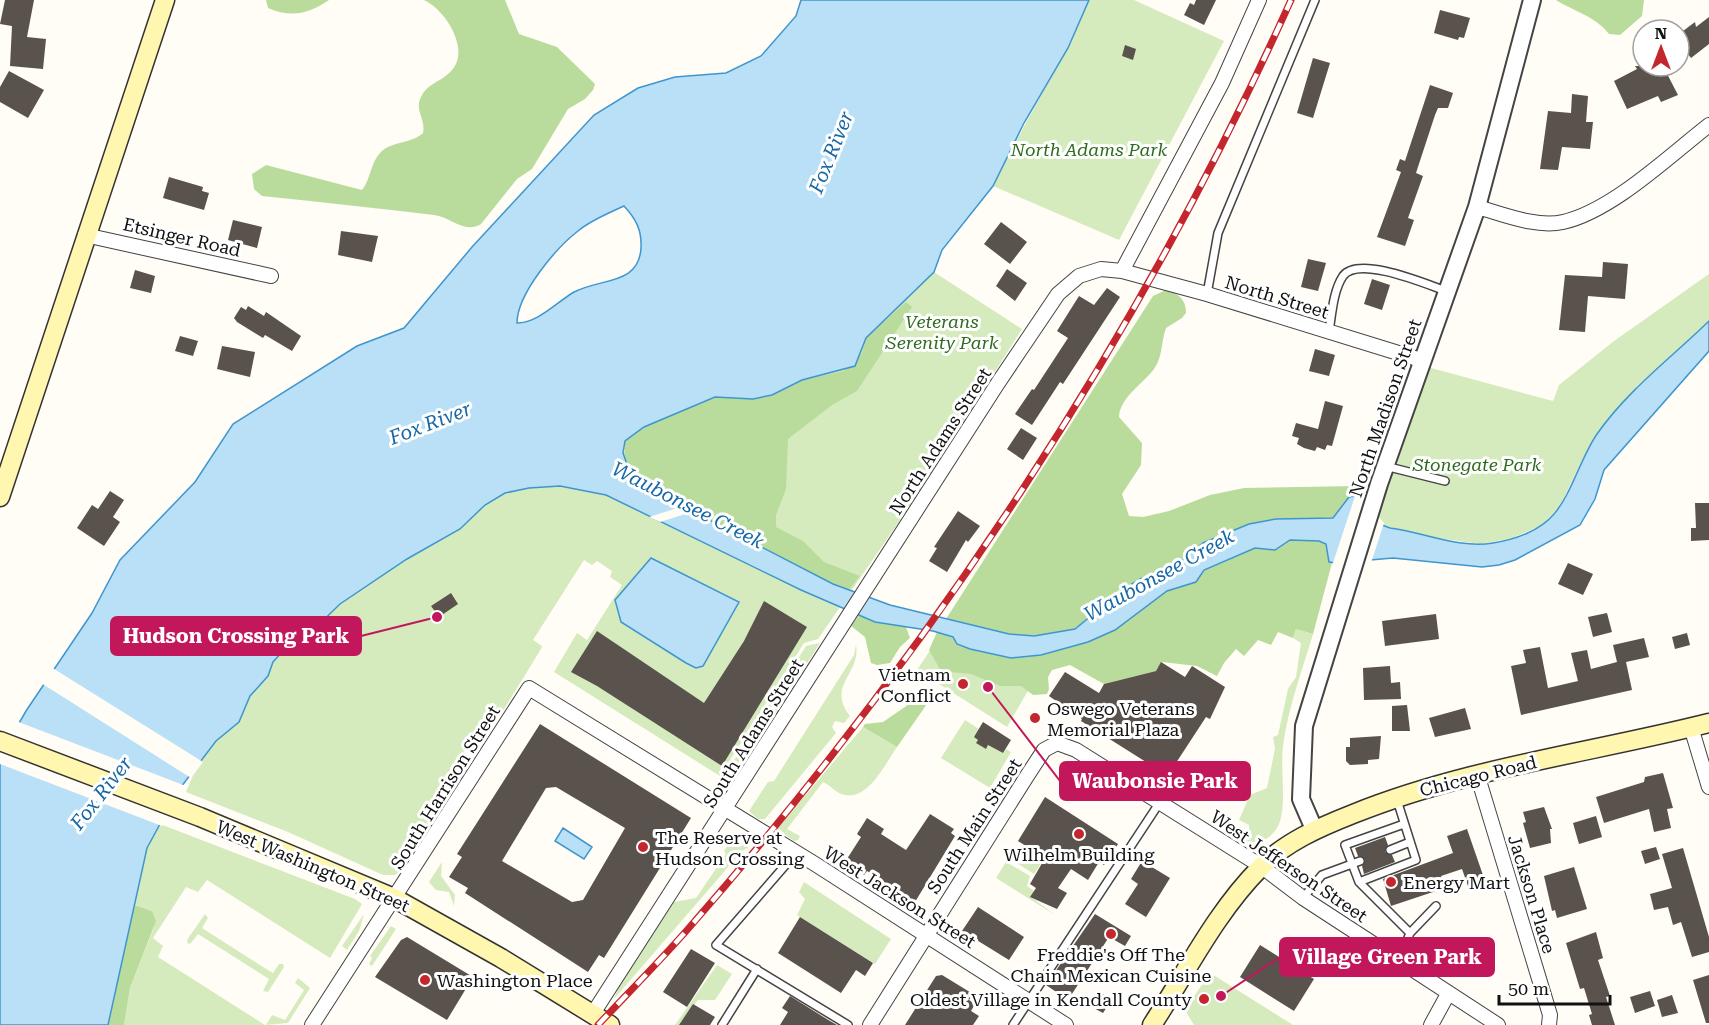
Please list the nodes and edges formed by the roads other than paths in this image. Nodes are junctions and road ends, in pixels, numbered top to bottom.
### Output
1 (165, 0) edge
2 (1259, 0) edge
3 (1315, 0) edge
4 (1532, 0) edge
5 (1709, 125) edge
6 (1477, 207) junction
7 (85, 235) junction
8 (1122, 271) junction
9 (271, 276) dead end
10 (1446, 291) junction
11 (1207, 294) junction
12 (1329, 331) junction
13 (1421, 360) junction
14 (1385, 466) junction
15 (1445, 481) dead end
16 (0, 497) edge
17 (845, 621) joint
18 (529, 688) joint
19 (1709, 723) edge
20 (1691, 727) junction
21 (0, 741) edge
22 (1057, 743) joint
23 (1477, 774) junction
24 (1709, 787) edge
25 (1396, 797) junction
26 (1160, 802) junction
27 (725, 811) junction
28 (1404, 824) junction
29 (1314, 829) junction
30 (1410, 842) junction
31 (1390, 850) dead end
32 (796, 853) junction
33 (1356, 862) junction
34 (1261, 866) junction
35 (1359, 882) junction
36 (394, 898) junction
37 (1302, 898) junction
38 (1436, 906) dead end
39 (1410, 933) junction
40 (925, 935) junction
41 (1398, 962) junction
42 (757, 969) junction
43 (1448, 994) junction
44 (1028, 1001) junction
45 (592, 1015) junction
46 (1495, 1024) edge
47 (312, 1025) edge
48 (610, 1025) edge
49 (722, 1025) edge
50 (848, 1025) edge
51 (870, 1025) edge
52 (1013, 1025) edge
53 (1066, 1025) edge
54 (1152, 1025) edge
55 (1431, 1025) edge
56 (1549, 1025) edge

1 - 7 main road
2 - 8 street
3 - 11 lane
4 - 6 street, North Madison Street
5 - 6 street
6 - 10 street, North Madison Street
7 - 9 street, Etsinger Road
7 - 16 main road
8 - 11 street, North Street
8 - 17 street, North Adams Street
10 - 12 lane
10 - 13 street, North Madison Street
11 - 12 street, North Street
12 - 13 street, North Street
13 - 14 street, North Madison Street
14 - 15 lane
14 - 29 street, North Madison Street
17 - 27 street, South Adams Street
18 - 27 street, West Jackson Street
18 - 36 street, South Harrison Street
19 - 20 main road, Chicago Road
20 - 23 main road, Chicago Road
20 - 24 street
21 - 36 main road, West Washington Street
22 - 26 street, West Jefferson Street
22 - 40 street, South Main Street
23 - 25 main road, Chicago Road
23 - 56 street, Jackson Place
25 - 28 lane
25 - 29 main road, Chicago Road
26 - 34 street, West Jefferson Street
26 - 44 lane
27 - 32 street, West Jackson Street
27 - 45 street, South Adams Street
28 - 30 lane
28 - 33 lane
29 - 34 main road, Chicago Road
30 - 31 lane
30 - 35 lane
32 - 40 street, West Jackson Street
32 - 42 lane
33 - 35 lane
33 - 37 lane
34 - 37 street, West Jefferson Street
34 - 54 main road, Chicago Road
35 - 39 lane
36 - 45 main road, West Washington Street
36 - 47 street, South Harrison Street
37 - 41 street, West Jefferson Street
38 - 39 lane
39 - 41 lane
40 - 44 street, West Jackson Street
40 - 51 street, South Main Street
41 - 43 street, West Jefferson Street
42 - 49 lane
42 - 50 lane
43 - 46 street, West Jefferson Street
43 - 55 street
44 - 52 lane
44 - 53 street, West Jackson Street
45 - 48 main road, West Washington Street

